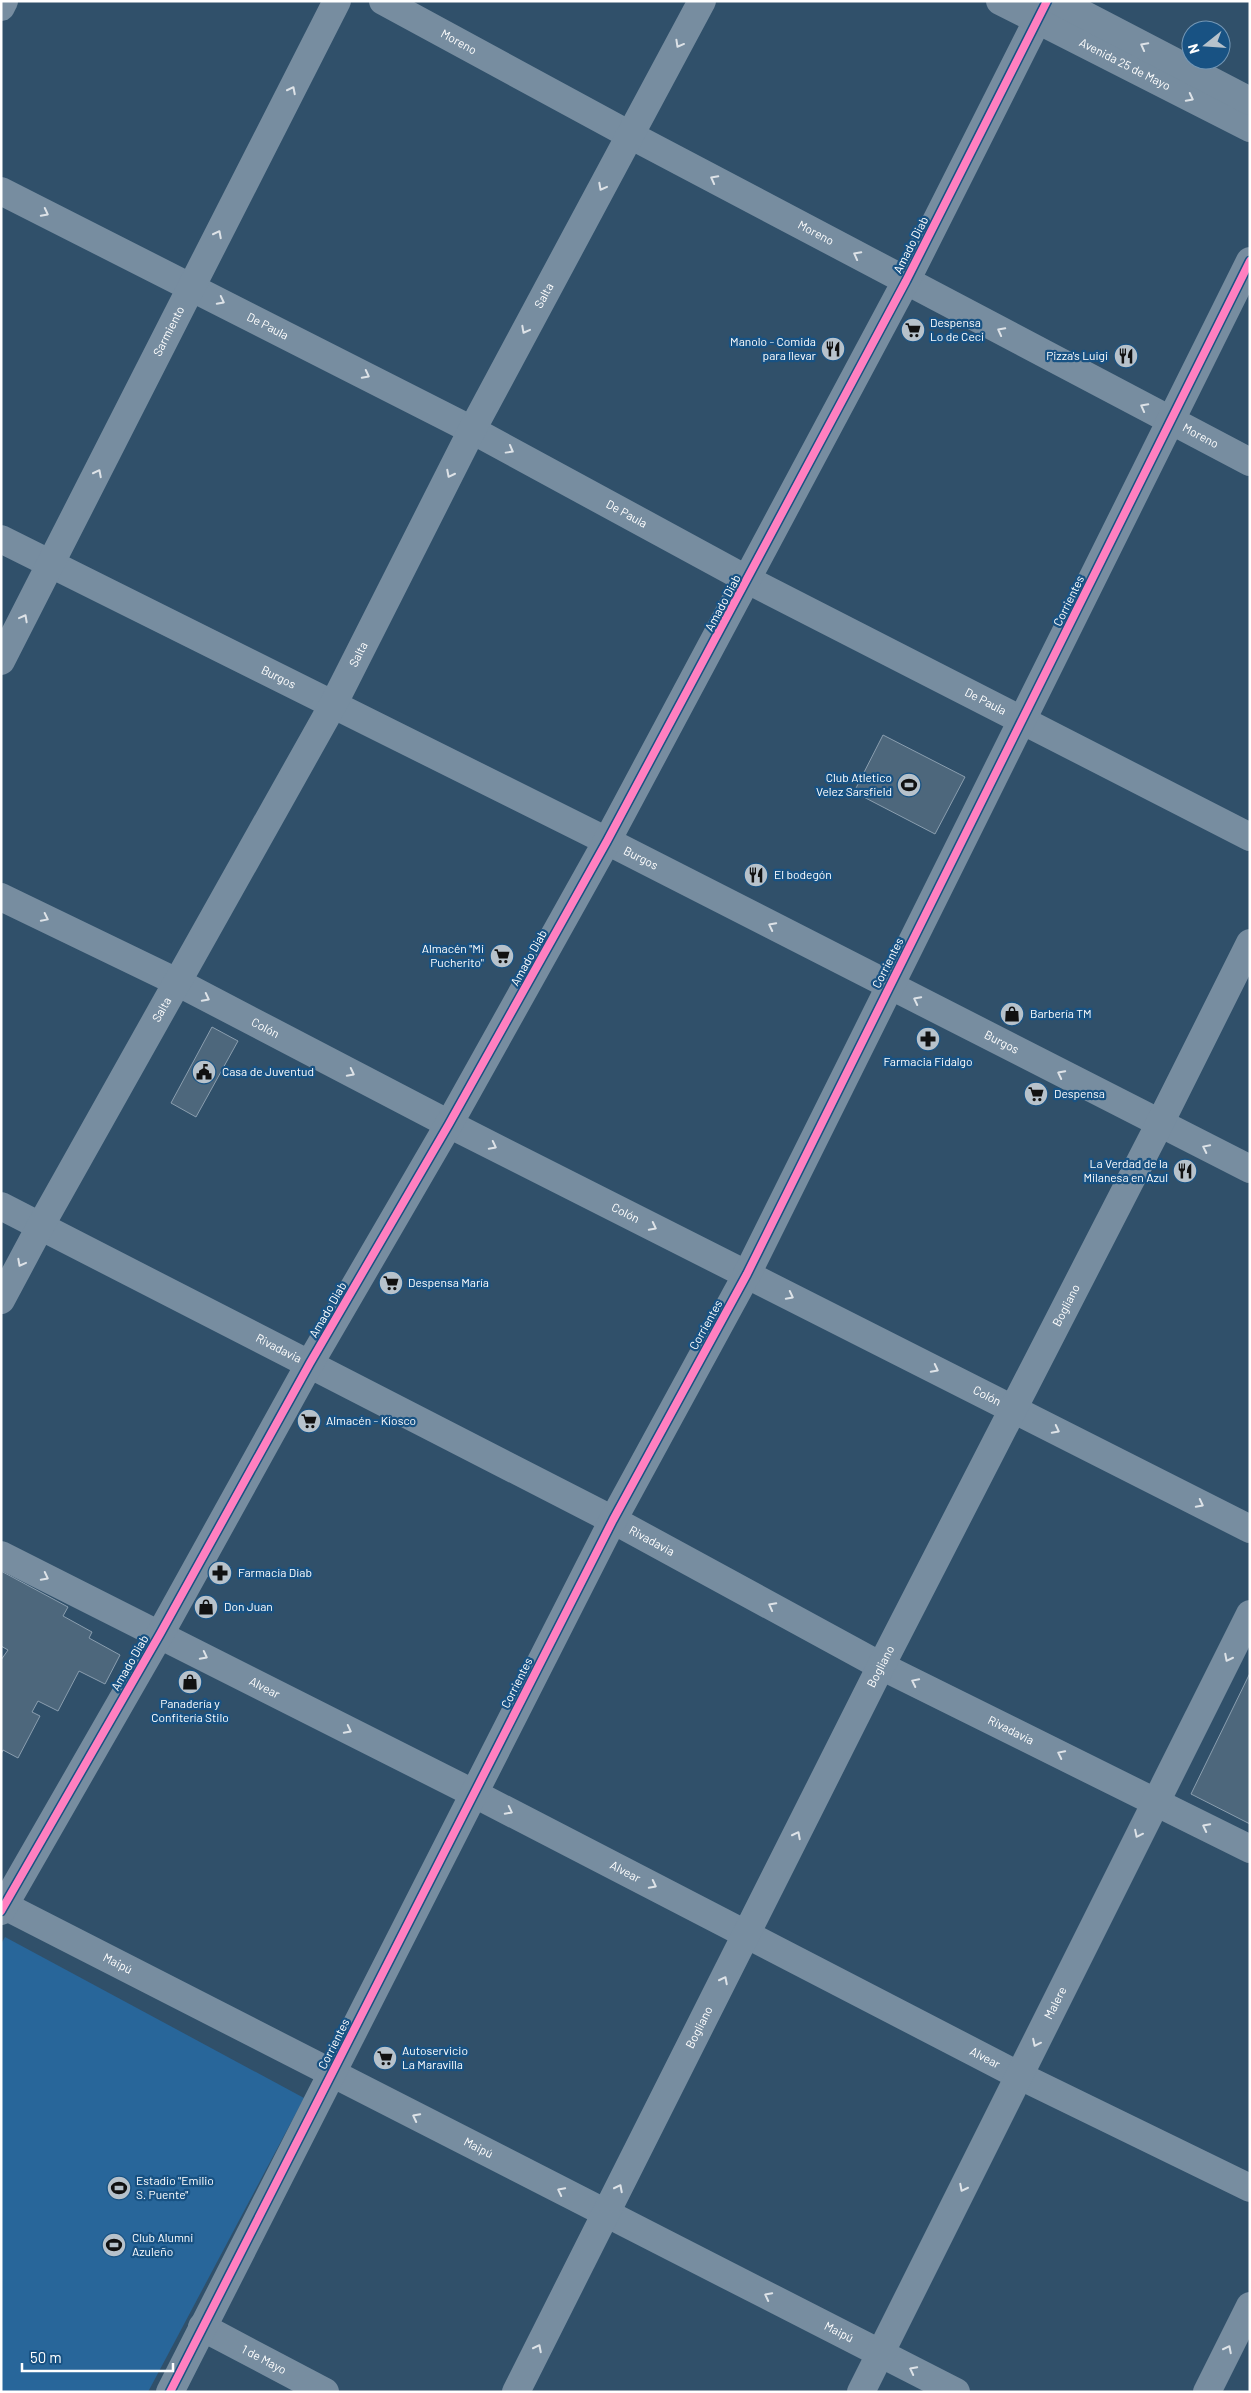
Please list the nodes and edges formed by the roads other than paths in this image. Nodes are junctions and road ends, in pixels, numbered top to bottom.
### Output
1 (4, 1) edge
2 (337, 1) edge
3 (383, 1) edge
4 (702, 1) edge
5 (1000, 1) edge
6 (1058, 1) edge
7 (1, 7) edge
8 (1042, 11) edge
9 (1250, 101) edge
10 (1250, 128) edge
11 (630, 135) junction
12 (1, 191) edge
13 (1250, 261) edge
14 (906, 281) junction
15 (191, 286) junction
16 (1169, 420) junction
17 (472, 430) junction
18 (1250, 462) edge
19 (1, 539) edge
20 (52, 566) junction
21 (748, 580) junction
22 (1, 661) edge
23 (334, 703) junction
24 (1023, 720) junction
25 (1250, 837) edge
26 (607, 841) junction
27 (1, 897) edge
28 (1250, 943) edge
29 (176, 982) junction
30 (890, 986) junction
31 (449, 1124) junction
32 (1159, 1125) junction
33 (1250, 1169) edge
34 (1, 1206) edge
35 (41, 1225) junction
36 (747, 1274) junction
37 (1, 1300) edge
38 (310, 1363) junction
39 (1012, 1408) junction
40 (613, 1520) junction
41 (1250, 1529) edge
42 (1, 1555) edge
43 (1250, 1614) edge
44 (160, 1634) junction
45 (881, 1666) junction
46 (473, 1793) junction
47 (1155, 1800) junction
48 (1250, 1849) edge
49 (2, 1907) edge
50 (747, 1933) junction
51 (331, 2074) junction
52 (1020, 2076) junction
53 (1250, 2188) edge
54 (606, 2214) junction
55 (1250, 2306) edge
56 (202, 2327) junction
57 (880, 2353) junction
58 (170, 2392) edge
59 (325, 2392) edge
60 (516, 2392) edge
61 (861, 2392) edge
62 (956, 2392) edge
63 (1207, 2392) edge

1 - 7 street
15 -> 2 street, Sarmiento
3 - 11 street, Moreno
4 -> 11 street, Salta
5 - 8 main road, Avenida 25 de Mayo
9 -> 6 main road, Avenida 25 de Mayo
8 -> 10 main road, Avenida 25 de Mayo
8 - 14 street, Amado Diab
14 -> 11 street, Moreno
11 -> 17 street, Salta
12 -> 15 street, De Paula
13 - 16 street, Corrientes
16 -> 14 street, Moreno
14 - 21 street, Amado Diab
15 -> 17 street, De Paula
20 -> 15 street, Sarmiento
16 - 18 street, Moreno
16 - 24 street, Corrientes
17 -> 21 street, De Paula
17 -> 23 street, Salta
19 - 20 street, Burgos
22 -> 20 street, Sarmiento
20 - 23 street, Burgos
21 - 24 street, De Paula
21 - 26 street, Amado Diab
23 - 26 street, Burgos
23 - 29 street, Salta
24 - 25 street, De Paula
24 - 30 street, Corrientes
30 -> 26 street, Burgos
26 - 31 street, Amado Diab
27 -> 29 street, Colón
28 - 32 street, Bogliano
29 -> 31 street, Colón
29 - 35 street, Salta
32 -> 30 street, Burgos
30 - 36 street, Corrientes
31 -> 36 street, Colón
31 - 38 street, Amado Diab
33 -> 32 street, Burgos
32 - 39 street, Bogliano
34 - 35 street, Rivadavia
35 -> 37 street, Salta
35 - 38 street, Rivadavia
36 -> 39 street, Colón
36 - 40 street, Corrientes
38 - 40 street, Rivadavia
38 - 44 street, Amado Diab
39 -> 41 street, Colón
39 - 45 street, Bogliano
45 -> 40 street, Rivadavia
40 - 46 street, Corrientes
42 -> 44 street, Alvear
43 -> 47 street, Malere
44 -> 46 street, Alvear
44 - 49 street, Amado Diab
47 -> 45 street, Rivadavia
50 -> 45 street, Bogliano
46 -> 50 street, Alvear
46 - 51 street, Corrientes
48 -> 47 street, Rivadavia
47 -> 52 street, Malere
49 - 51 street, Maipú
50 - 52 street, Alvear
54 -> 50 street, Bogliano
54 -> 51 street, Maipú
51 - 56 street, Corrientes
52 - 53 street, Alvear
52 -> 57 street, Malere
57 -> 54 street, Maipú
60 -> 54 street, Bogliano
63 -> 55 street
56 - 58 street, Corrientes
56 - 59 street, 1 de Mayo
57 - 61 street, Malere
62 -> 57 street, Maipú

